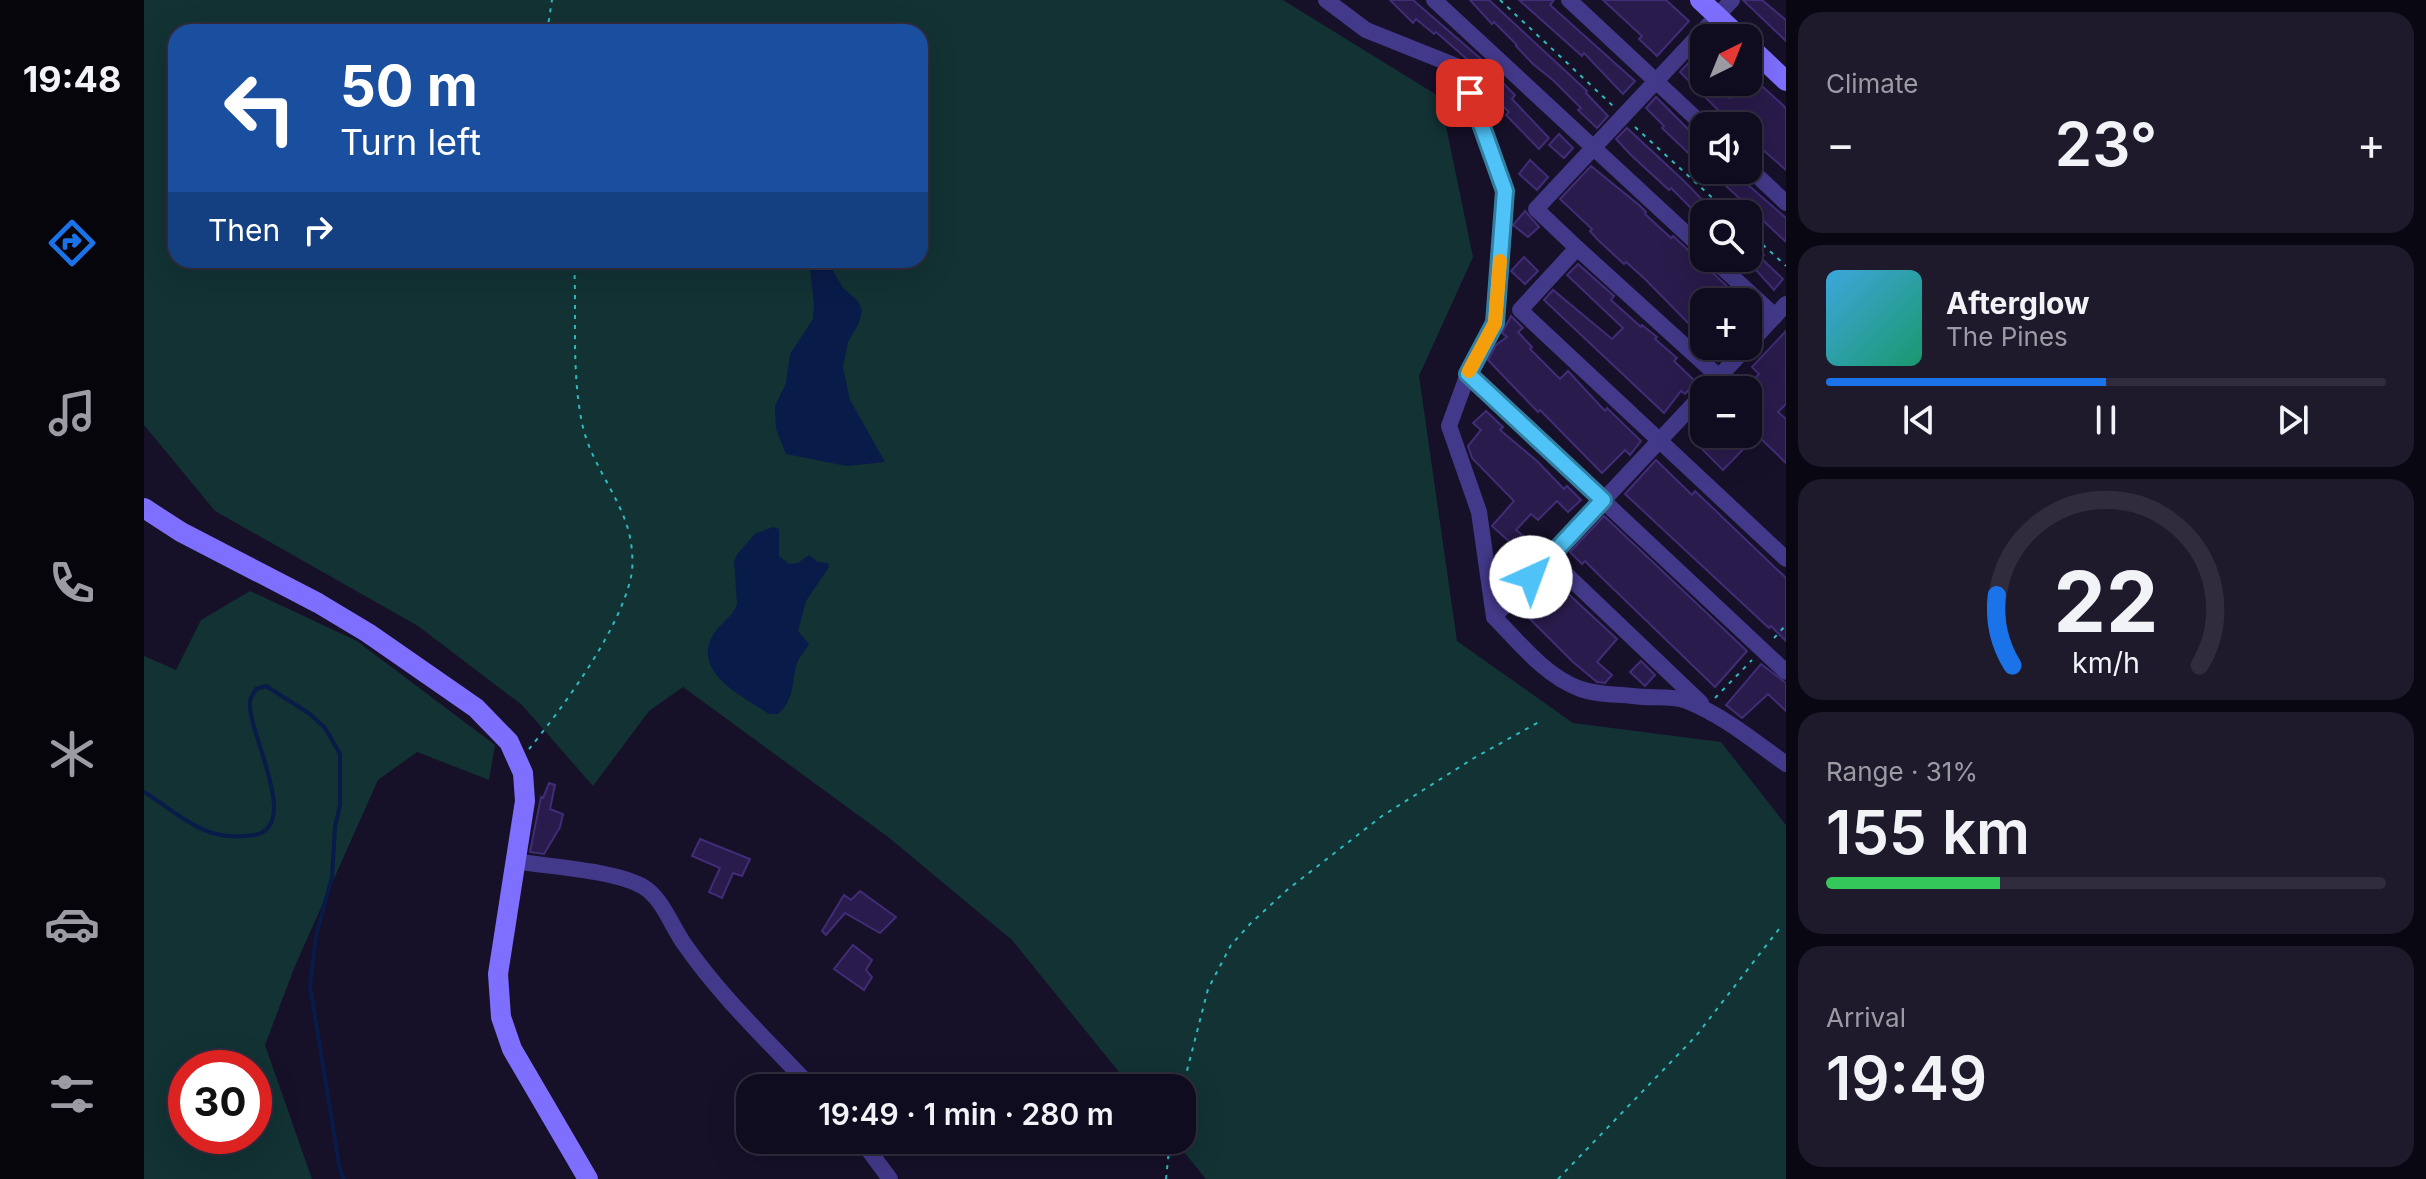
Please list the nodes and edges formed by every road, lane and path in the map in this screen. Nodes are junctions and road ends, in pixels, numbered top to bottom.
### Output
1 (552, 0) edge
2 (1326, 0) edge
3 (1434, 0) edge
4 (1569, 0) edge
5 (1700, 0) edge
6 (1732, 0) edge
7 (1717, 15) junction
8 (548, 24) edge
9 (1726, 24) edge
10 (1762, 58) edge
11 (1656, 81) junction
12 (1786, 81) edge
13 (1690, 113) edge
14 (1593, 147) junction
15 (1762, 180) edge
16 (1786, 203) edge
17 (1690, 237) edge
18 (1762, 244) edge
19 (1577, 248) junction
20 (1786, 266) edge
21 (574, 268) edge
22 (1730, 272) edge
23 (1780, 310) edge
24 (1762, 330) edge
25 (1735, 360) edge
26 (1468, 374) junction
27 (1718, 376) edge
28 (1720, 376) edge
29 (1690, 408) edge
30 (1660, 440) junction
31 (1603, 500) junction
32 (144, 508) edge
33 (1783, 551) edge
34 (1549, 558) junction
35 (1494, 617) junction
36 (1786, 625) edge
37 (1762, 649) junction
38 (1786, 672) edge
39 (1708, 710) junction
40 (1539, 722) dead end
41 (519, 762) junction
42 (1786, 764) edge
43 (515, 861) junction
44 (1779, 929) dead end
45 (799, 1074) edge
46 (1186, 1074) edge
47 (871, 1154) edge
48 (1169, 1154) edge
49 (588, 1179) edge
50 (890, 1179) edge
51 (1166, 1179) edge
52 (1558, 1179) edge

1 - 8 path
2 - 26 street
3 - 14 street
4 - 11 street
5 - 7 street
6 - 7 street
7 - 9 street
7 - 11 street
10 - 12 street
11 - 13 street
11 - 14 street
14 - 17 street
14 - 19 street
15 - 16 street
18 - 20 path
19 - 27 street
19 - 30 street
21 - 41 path
22 - 23 street
23 - 24 street
25 - 28 street
26 - 31 street
26 - 35 street
29 - 30 street
30 - 31 street
30 - 33 street
31 - 34 street
31 - 37 street
32 - 41 street
34 - 35 street
34 - 39 street
35 - 39 street
36 - 37 path
37 - 38 street
37 - 39 path
39 - 42 street
40 - 46 path
41 - 43 street
43 - 45 street
43 - 49 street
44 - 52 path
47 - 50 street
48 - 51 path

